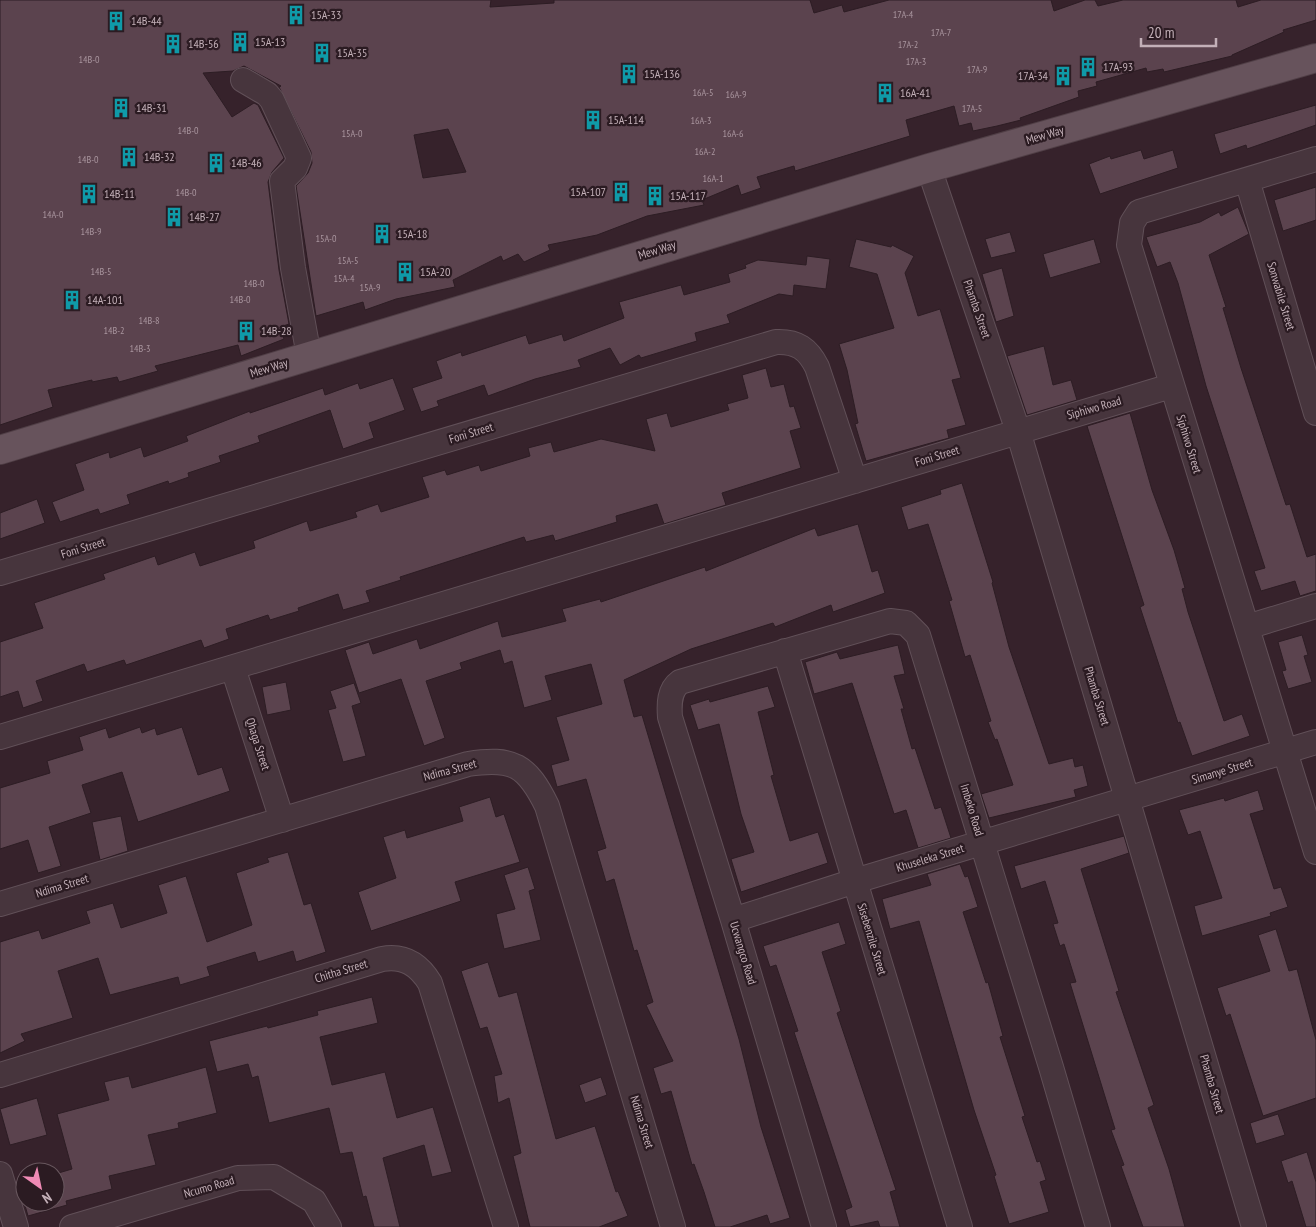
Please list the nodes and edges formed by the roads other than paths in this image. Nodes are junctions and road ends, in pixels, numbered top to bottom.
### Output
1 (1316, 58) edge
2 (243, 80) dead end
3 (1316, 159) edge
4 (929, 168) junction
5 (1247, 180) junction
6 (309, 356) junction
7 (1171, 386) junction
8 (1316, 413) edge
9 (1018, 431) junction
10 (0, 450) edge
11 (855, 481) junction
12 (0, 573) edge
13 (1316, 606) edge
14 (1247, 627) junction
15 (785, 651) junction
16 (233, 668) junction
17 (680, 682) joint
18 (0, 737) edge
19 (1316, 742) edge
20 (1285, 751) junction
21 (1128, 800) junction
22 (282, 820) junction
23 (982, 842) junction
24 (1316, 852) edge
25 (855, 881) junction
26 (0, 904) edge
27 (733, 920) junction
28 (0, 1075) edge
29 (0, 1174) edge
30 (16, 1227) edge
31 (72, 1227) edge
32 (328, 1227) edge
33 (506, 1227) edge
34 (674, 1227) edge
35 (824, 1227) edge
36 (960, 1227) edge
37 (1098, 1227) edge
38 (1254, 1227) edge

1 - 4 main road, Mew Way
2 - 6 street
3 - 5 street, Siphiwo Street
4 - 6 main road, Mew Way
4 - 9 street, Phamba Street
5 - 7 street, Siphiwo Street
5 - 8 street, Sonwabile Street
6 - 10 main road, Mew Way
7 - 9 street, Siphiwo Road
7 - 14 street, Siphiwo Street
9 - 11 street, Foni Street
9 - 21 street, Phamba Street
11 - 12 street, Foni Street
11 - 16 street, Foni Street
13 - 14 street
14 - 20 street, Siphiwo Street
15 - 17 street, Imbeko Road
15 - 23 street, Imbeko Road
15 - 25 street, Sisebenzile Street
16 - 18 street, Foni Street
16 - 22 street, Qhaga Street
17 - 27 street, Ucwangco Road
19 - 20 street, Simanye Street
20 - 21 street, Simanye Street
20 - 24 street, Siphiwo Street
21 - 23 street, Khuseleka Street
21 - 38 street, Phamba Street
22 - 26 street, Ndima Street
22 - 34 street, Ndima Street
23 - 25 street, Khuseleka Street
23 - 37 street, Imbeko Road
25 - 27 street, Khuseleka Street
25 - 36 street, Sisebenzile Street
27 - 35 street, Ucwangco Road
28 - 33 street, Chitha Street
29 - 30 street
31 - 32 street, Ncumo Road

